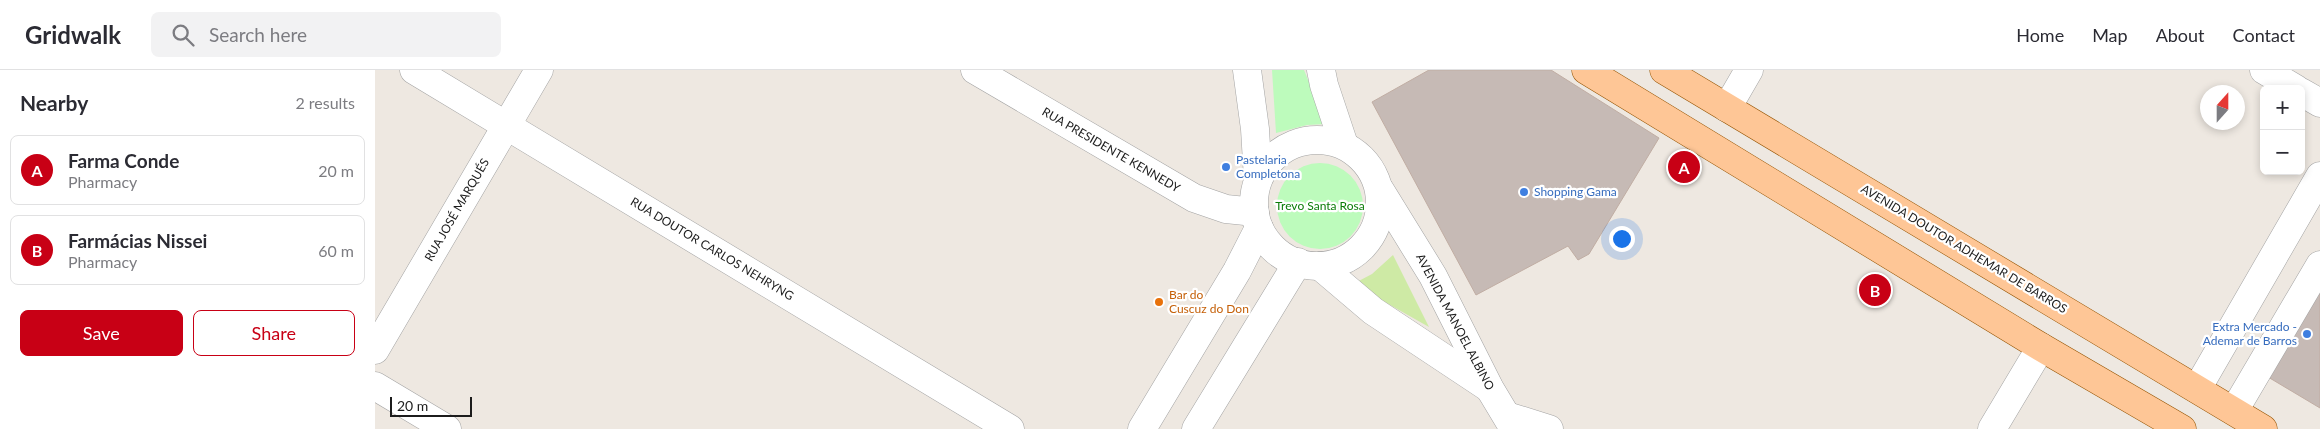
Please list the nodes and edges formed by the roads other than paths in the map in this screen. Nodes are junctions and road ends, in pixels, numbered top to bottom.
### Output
1 (413, 70) edge
2 (539, 70) edge
3 (975, 70) edge
4 (1247, 70) edge
5 (1321, 70) edge
6 (1586, 70) edge
7 (1664, 70) edge
8 (1749, 70) edge
9 (2264, 70) edge
10 (2289, 85) edge
11 (2305, 94) edge
12 (2320, 103) edge
13 (1727, 108) junction
14 (507, 126) junction
15 (1344, 146) junction
16 (2320, 176) edge
17 (1258, 179) junction
18 (1380, 190) junction
19 (1257, 220) junction
20 (1309, 264) junction
21 (2320, 265) edge
22 (2041, 347) junction
23 (375, 350) edge
24 (375, 386) edge
25 (1490, 389) junction
26 (2197, 389) junction
27 (2234, 411) junction
28 (1510, 422) edge
29 (447, 429) edge
30 (1010, 429) edge
31 (1142, 429) edge
32 (1196, 429) edge
33 (1549, 429) edge
34 (1992, 429) edge
35 (2182, 429) edge
36 (2263, 429) edge

1 - 14 street, RUA DOUTOR CARLOS NEHRYNG
2 - 14 street, RUA JOSÉ MARQUÉS
3 - 19 street, RUA PRESIDENTE KENNEDY
4 - 17 street
5 - 15 street
6 - 22 main road
7 - 13 main road, AVENIDA DOUTOR ADHEMAR DE BARROS
8 - 13 street
9 - 10 street
11 - 12 street
13 - 26 main road, AVENIDA DOUTOR ADHEMAR DE BARROS
14 - 23 street, RUA JOSÉ MARQUÉS
14 - 30 street, RUA DOUTOR CARLOS NEHRYNG
15 - 17 street
15 - 18 street
16 - 26 street
17 - 19 street
18 - 20 street
18 - 25 street, AVENIDA MANOEL ALBINO
19 - 20 street
19 - 31 street
20 - 25 street
20 - 32 street
21 - 27 street
22 - 34 street
22 - 35 main road
24 - 29 street
25 - 28 street, AVENIDA MANOEL ALBINO
26 - 27 main road, AVENIDA DOUTOR ADHEMAR DE BARROS
27 - 36 main road, AVENIDA DOUTOR ADHEMAR DE BARROS
28 - 33 street

